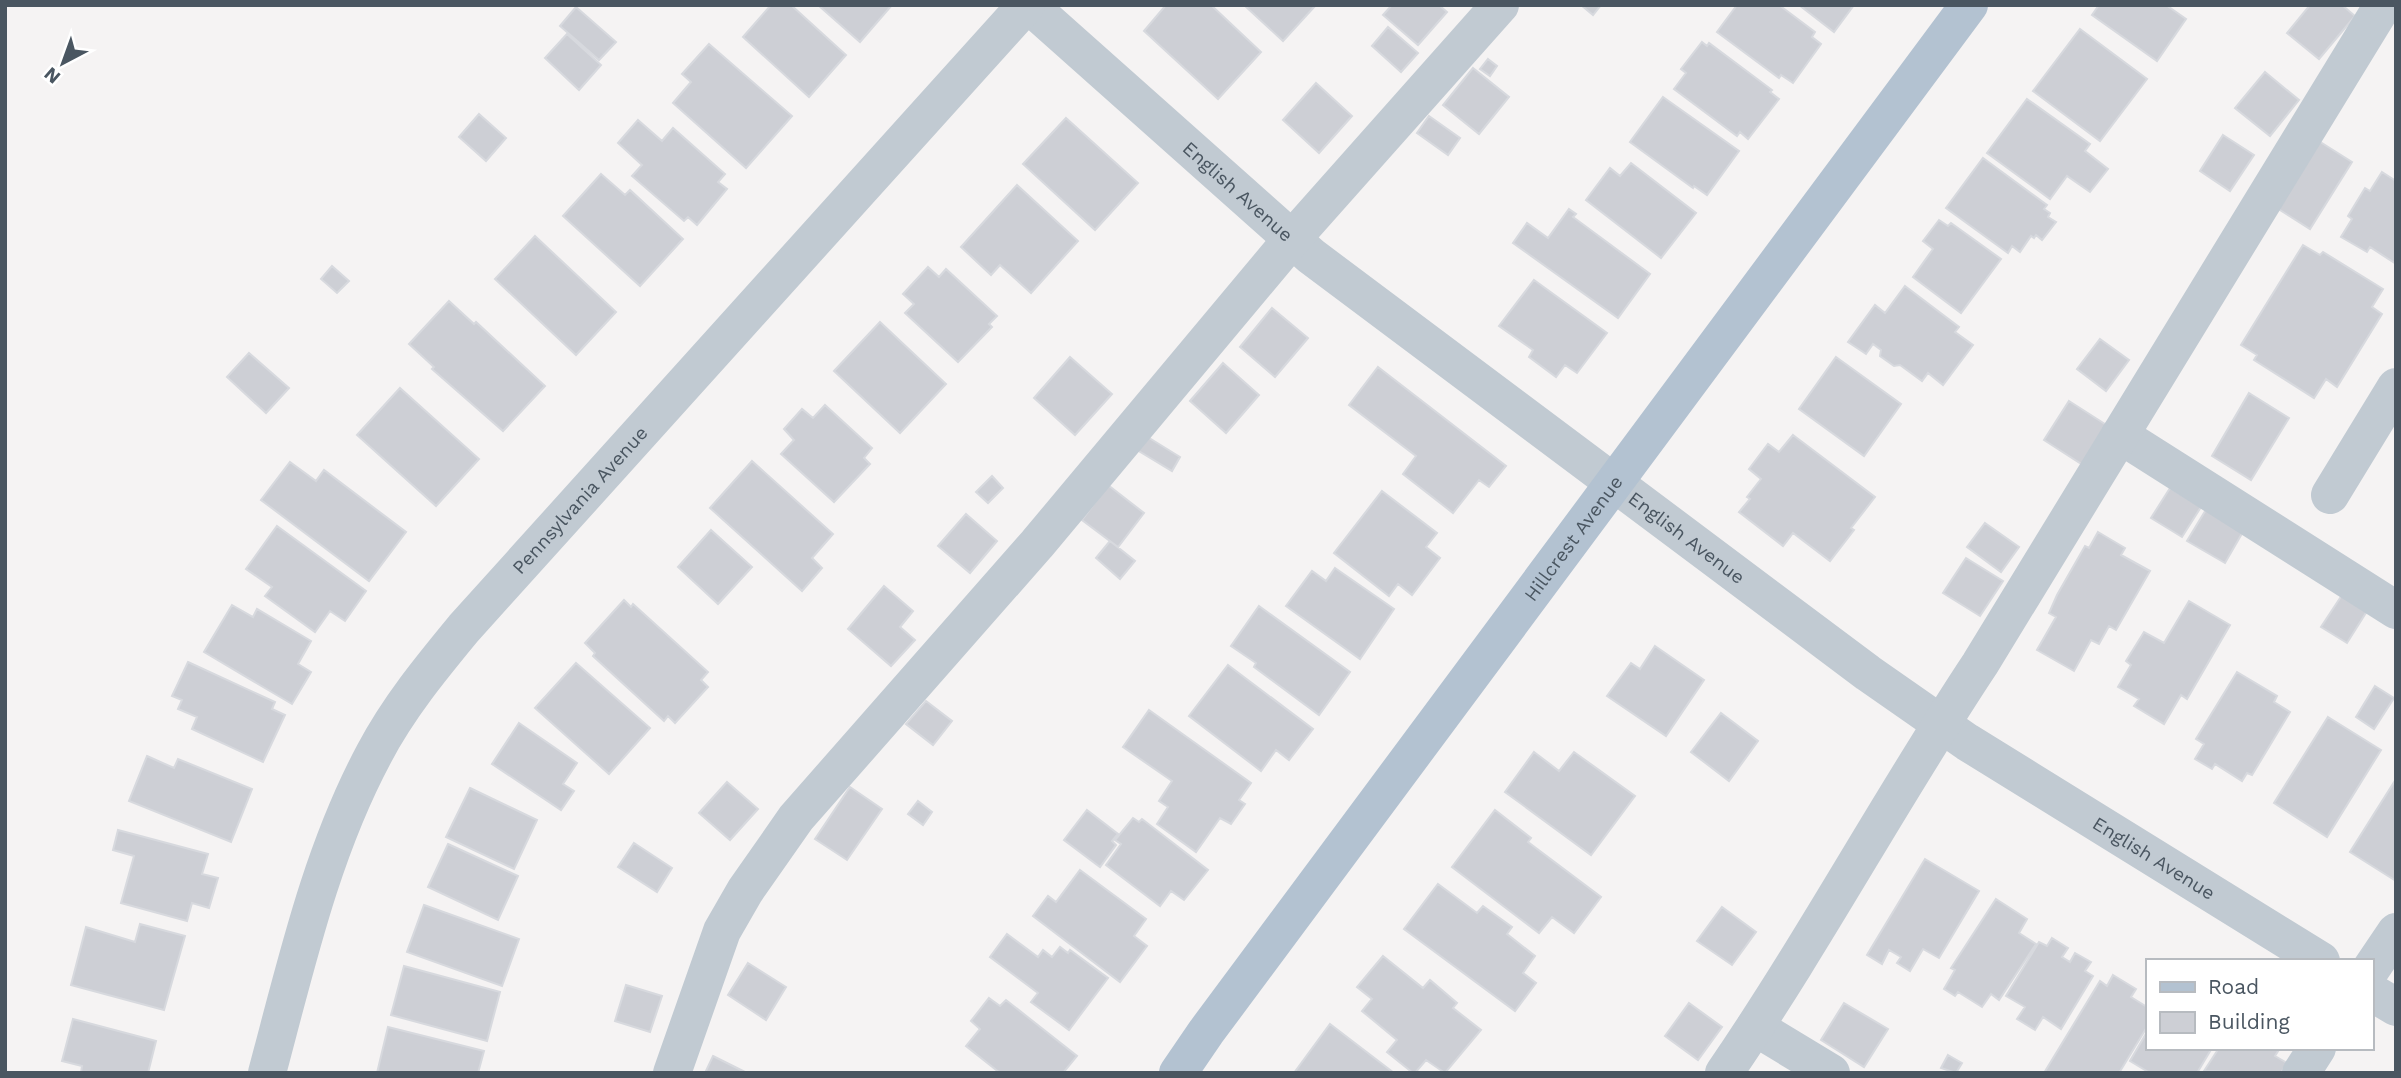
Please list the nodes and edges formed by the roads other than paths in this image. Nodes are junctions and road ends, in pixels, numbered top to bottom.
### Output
1 (1027, 5) edge
2 (1500, 5) edge
3 (1969, 5) edge
4 (2383, 5) edge
5 (1292, 239) junction
6 (2396, 387) edge
7 (2120, 435) junction
8 (1614, 482) junction
9 (2330, 495) dead end
10 (2396, 610) edge
11 (1940, 723) junction
12 (2396, 932) edge
13 (2318, 959) edge
14 (2373, 966) edge
15 (2373, 993) edge
16 (2396, 1007) edge
17 (1755, 1027) junction
18 (2317, 1050) edge
19 (267, 1073) edge
20 (672, 1073) edge
21 (1178, 1073) edge
22 (1724, 1073) edge
23 (1831, 1073) edge
24 (2301, 1073) edge

1 - 5 street, English Avenue
1 - 19 street, Pennsylvania Avenue
2 - 5 street
3 - 8 main road, Hillcrest Avenue
4 - 7 street
5 - 8 street, English Avenue
5 - 20 street
6 - 9 street
7 - 10 street
7 - 11 street
8 - 11 street, English Avenue
8 - 21 main road, Hillcrest Avenue
11 - 13 street, English Avenue
11 - 17 street
12 - 14 street
15 - 16 street
17 - 22 street
17 - 23 street
18 - 24 street

